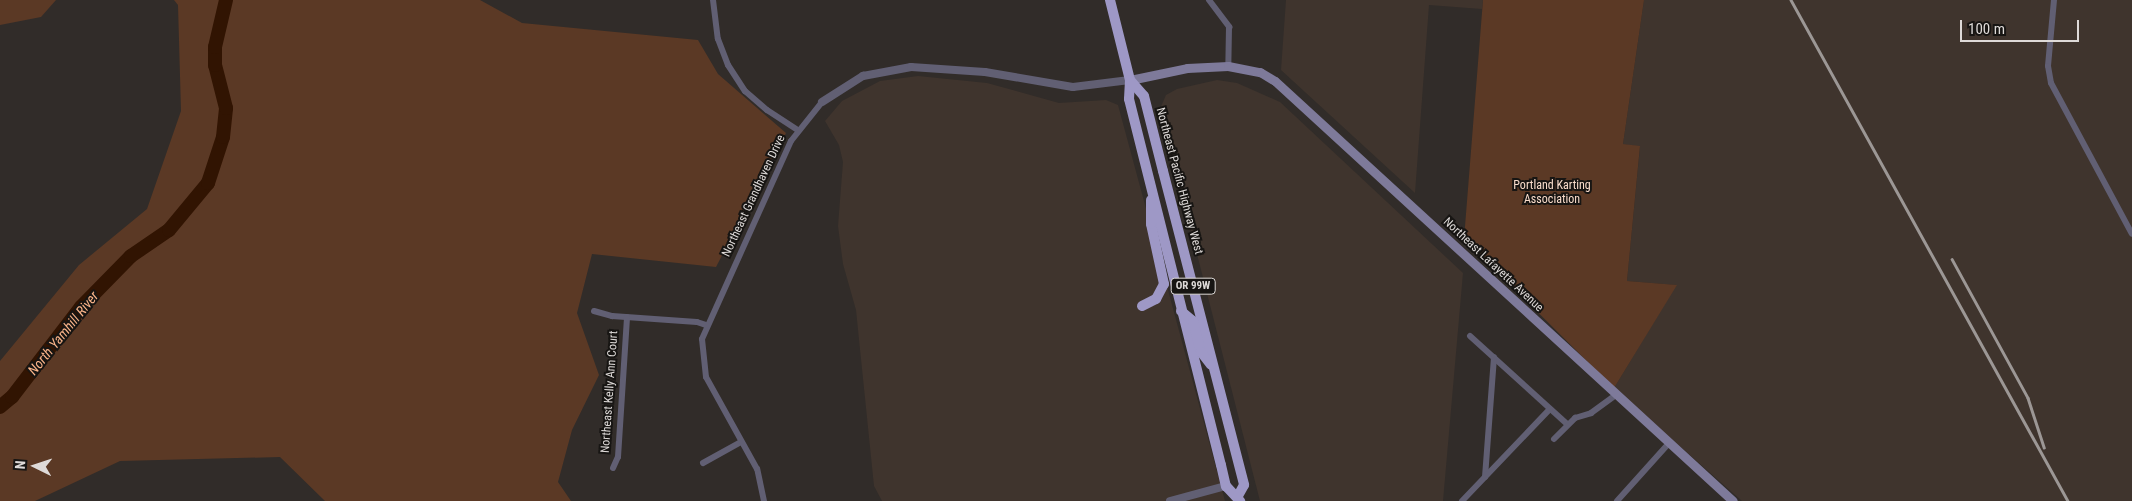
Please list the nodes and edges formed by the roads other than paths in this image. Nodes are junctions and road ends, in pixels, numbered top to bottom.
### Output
1 (713, 0) edge
2 (1110, 0) edge
3 (1209, 0) edge
4 (2054, 0) edge
5 (1228, 66) junction
6 (1130, 80) junction
7 (822, 102) joint
8 (798, 130) junction
9 (1152, 186) junction
10 (1156, 205) junction
11 (2132, 234) edge
12 (1197, 301) junction
13 (1142, 306) dead end
14 (594, 311) dead end
15 (1181, 312) junction
16 (627, 317) junction
17 (706, 325) junction
18 (1470, 336) dead end
19 (1494, 358) junction
20 (1214, 370) junction
21 (1616, 395) junction
22 (1550, 408) junction
23 (1567, 424) junction
24 (1554, 439) dead end
25 (741, 442) junction
26 (1669, 443) junction
27 (703, 463) dead end
28 (613, 468) dead end
29 (1485, 477) junction
30 (1226, 486) junction
31 (1239, 499) edge
32 (764, 501) edge
33 (1170, 501) edge
34 (1462, 501) edge
35 (1617, 501) edge
36 (1733, 501) edge

1 - 8 street
2 - 6 highway, Northeast Pacific Highway West / OR 99W
3 - 5 street
4 - 11 street
5 - 6 main road, Northeast Lafayette Avenue
5 - 21 main road, Northeast Lafayette Avenue
6 - 7 street, Northeast Grandhaven Drive
6 - 9 highway, Northeast Pacific Highway West / OR 99W
6 - 12 highway, Northeast Pacific Highway West / OR 99W
7 - 8 street, Northeast Grandhaven Drive
8 - 17 street, Northeast Grandhaven Drive
9 - 10 highway, Northeast Pacific Highway West / OR 99W
9 - 13 highway
10 - 12 highway
10 - 15 highway, Northeast Pacific Highway West / OR 99W
12 - 20 highway, Northeast Pacific Highway West / OR 99W
14 - 16 street
15 - 20 highway
15 - 30 highway, Northeast Pacific Highway West / OR 99W
16 - 17 street
16 - 28 street, Northeast Kelly Ann Court
17 - 25 street, Northeast Grandhaven Drive
18 - 19 street
19 - 22 street
19 - 29 street
20 - 31 highway, Northeast Pacific Highway West / OR 99W
21 - 23 street
21 - 26 main road, Northeast Lafayette Avenue
22 - 23 street
22 - 29 street
23 - 24 street
25 - 27 street
25 - 32 street, Northeast Grandhaven Drive
26 - 35 street
26 - 36 main road, Northeast Lafayette Avenue
29 - 34 street
30 - 31 highway, Northeast Pacific Highway West / OR 99W
30 - 33 street

